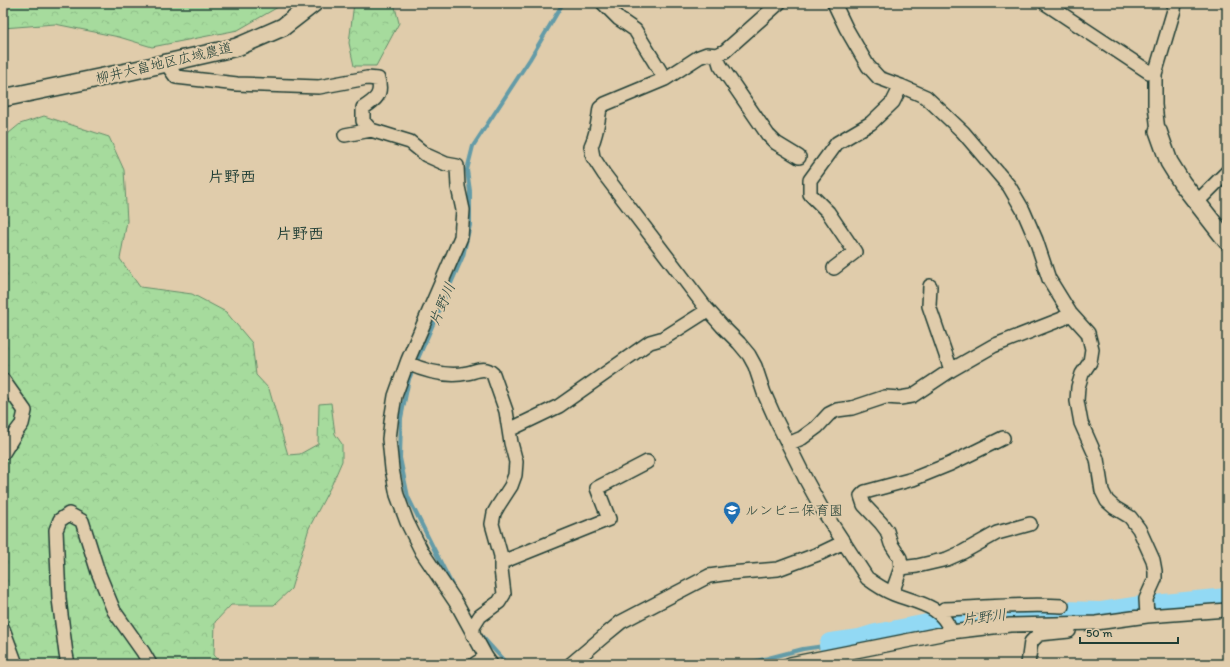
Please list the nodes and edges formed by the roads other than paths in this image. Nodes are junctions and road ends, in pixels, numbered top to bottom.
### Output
1 (314, 3) edge
2 (603, 3) edge
3 (779, 3) edge
4 (834, 3) edge
5 (1175, 3) edge
6 (1050, 4) edge
7 (717, 55) junction
8 (166, 63) junction
9 (1155, 74) junction
10 (665, 79) junction
11 (902, 86) junction
12 (3, 98) edge
13 (371, 130) junction
14 (1158, 131) joint
15 (344, 135) dead end
16 (799, 157) dead end
17 (1227, 172) edge
18 (1197, 202) junction
19 (1227, 241) edge
20 (834, 268) dead end
21 (930, 286) dead end
22 (708, 310) junction
23 (1070, 313) junction
24 (411, 364) junction
25 (951, 370) junction
26 (3, 380) edge
27 (510, 430) junction
28 (1003, 438) dead end
29 (788, 444) junction
30 (3, 453) edge
31 (646, 462) dead end
32 (1030, 524) dead end
33 (844, 542) junction
34 (501, 561) junction
35 (901, 568) junction
36 (892, 593) junction
37 (1062, 606) dead end
38 (1146, 609) junction
39 (1227, 610) edge
40 (946, 622) junction
41 (1084, 624) junction
42 (3, 629) edge
43 (473, 635) junction
44 (834, 660) edge
45 (489, 661) edge
46 (16, 664) edge
47 (68, 664) edge
48 (150, 664) edge
49 (475, 664) edge
50 (571, 664) edge
51 (790, 664) edge
52 (1028, 664) edge

1 - 8 street, 柳井大畠地区広域農道
2 - 10 street
3 - 7 street
4 - 11 street
5 - 9 street
6 - 9 street
7 - 10 street
7 - 16 street
8 - 12 street, 柳井大畠地区広域農道
8 - 13 street
9 - 14 street
10 - 22 street
11 - 20 street
11 - 23 street
13 - 15 street
13 - 24 street
14 - 18 street
17 - 18 street
18 - 19 street
21 - 25 street
22 - 27 street
22 - 29 street
23 - 25 street
23 - 38 street
24 - 27 street
24 - 43 street
25 - 29 street
26 - 30 street
27 - 34 street
28 - 35 street
29 - 33 street
31 - 34 street
32 - 35 street
33 - 36 street
33 - 50 street
34 - 43 street
35 - 36 street
36 - 40 street
37 - 40 street
38 - 39 street
38 - 41 street
40 - 41 street
40 - 44 street
41 - 52 street
42 - 46 street
43 - 45 street
44 - 51 street
45 - 49 street
47 - 48 street

